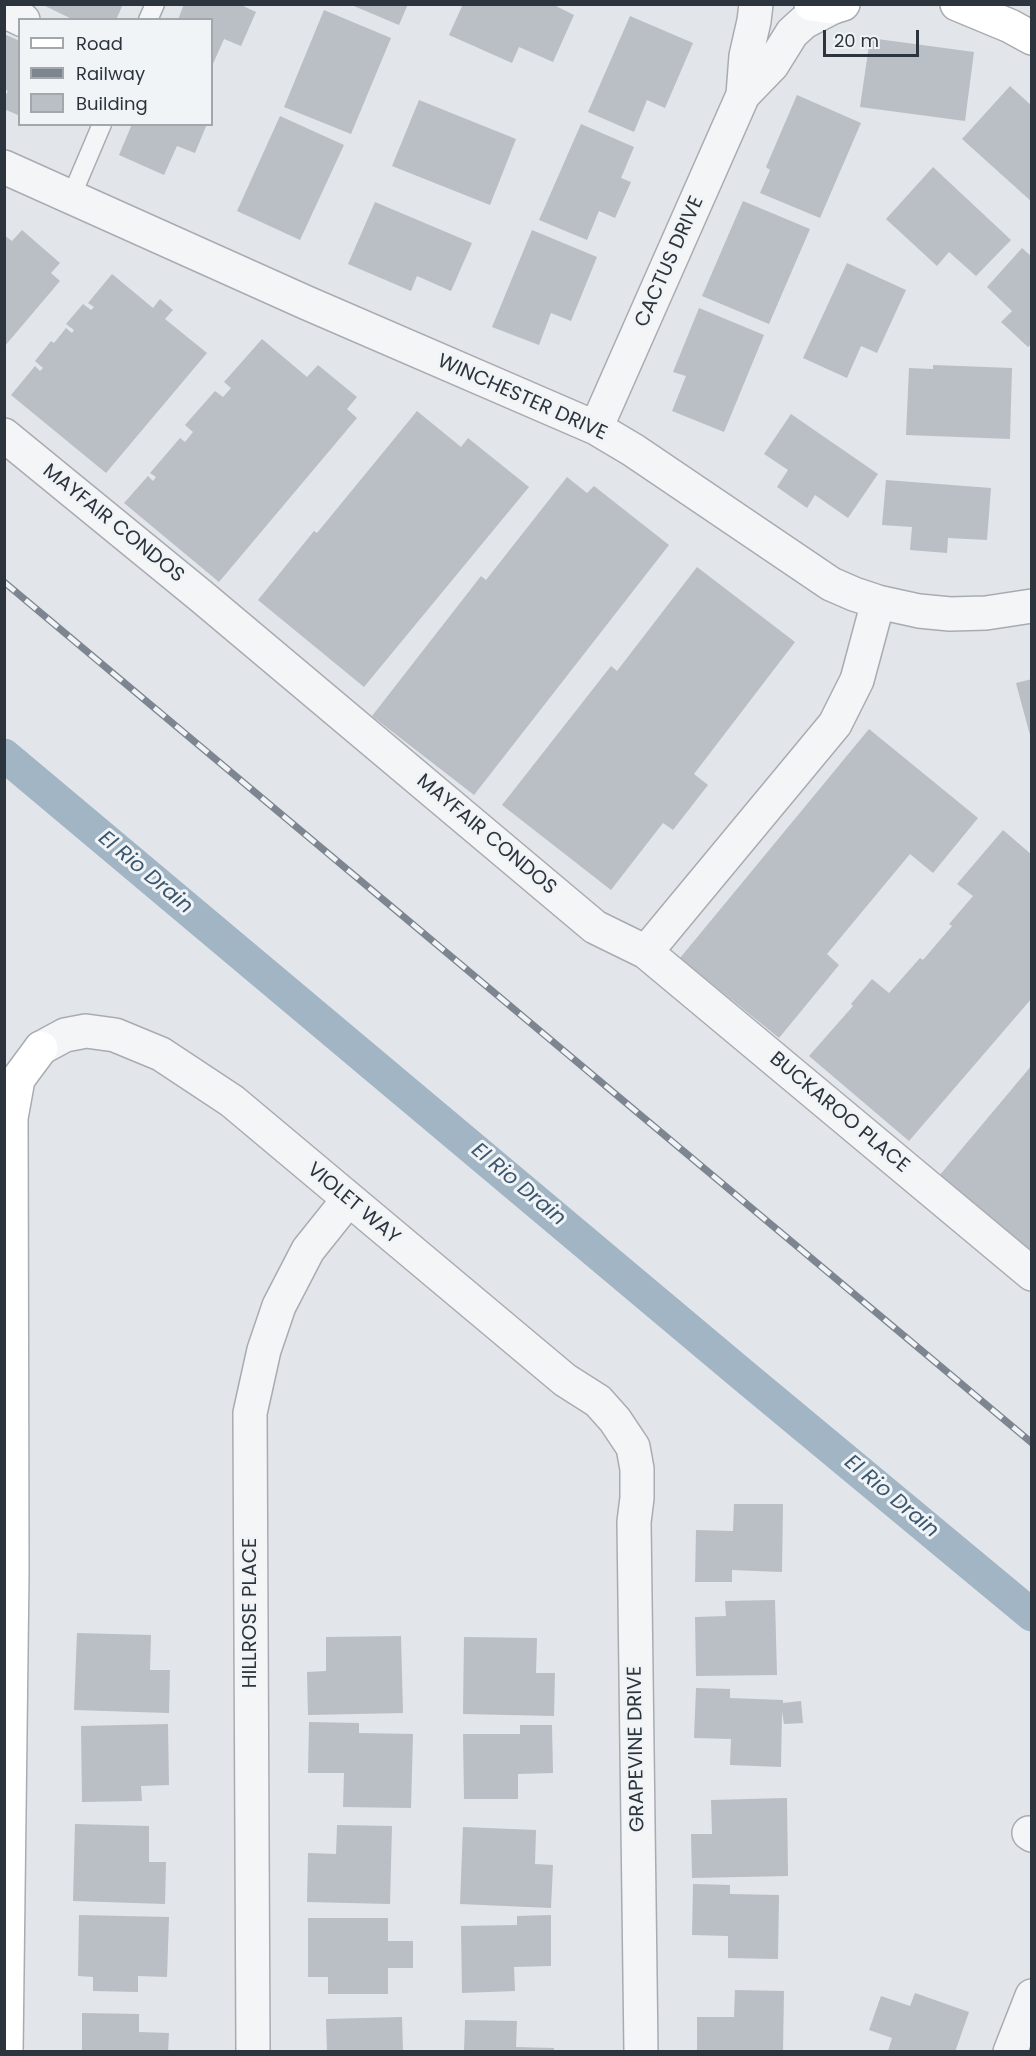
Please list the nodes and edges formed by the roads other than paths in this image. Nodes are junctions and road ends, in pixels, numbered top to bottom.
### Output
1 (155, 4) edge
2 (756, 4) edge
3 (957, 4) edge
4 (829, 5) edge
5 (4, 10) edge
6 (19, 18) edge
7 (149, 18) edge
8 (1032, 38) edge
9 (743, 95) junction
10 (101, 126) edge
11 (4, 167) edge
12 (71, 197) junction
13 (596, 428) junction
14 (4, 435) edge
15 (878, 602) junction
16 (1032, 606) edge
17 (646, 952) junction
18 (348, 1200) junction
19 (1032, 1274) edge
20 (633, 1447) joint
21 (8, 1572) edge
22 (1032, 1996) edge
23 (6, 2052) edge
24 (253, 2052) edge
25 (641, 2052) edge
26 (1010, 2052) edge

1 - 7 lane
2 - 9 street, CACTUS DRIVE
3 - 8 street
4 - 9 street, CACTUS DRIVE
5 - 6 street
9 - 13 street, CACTUS DRIVE
10 - 12 lane
11 - 12 street, WINCHESTER DRIVE
12 - 13 street, WINCHESTER DRIVE
13 - 15 street, WINCHESTER DRIVE
14 - 17 street, MAYFAIR CONDOS
15 - 16 street, WINCHESTER DRIVE
15 - 17 street
17 - 19 street, BUCKAROO PLACE
18 - 20 street, VIOLET WAY
18 - 21 street, VIOLET WAY
18 - 24 street, HILLROSE PLACE
20 - 25 street, GRAPEVINE DRIVE
21 - 23 street
22 - 26 street

